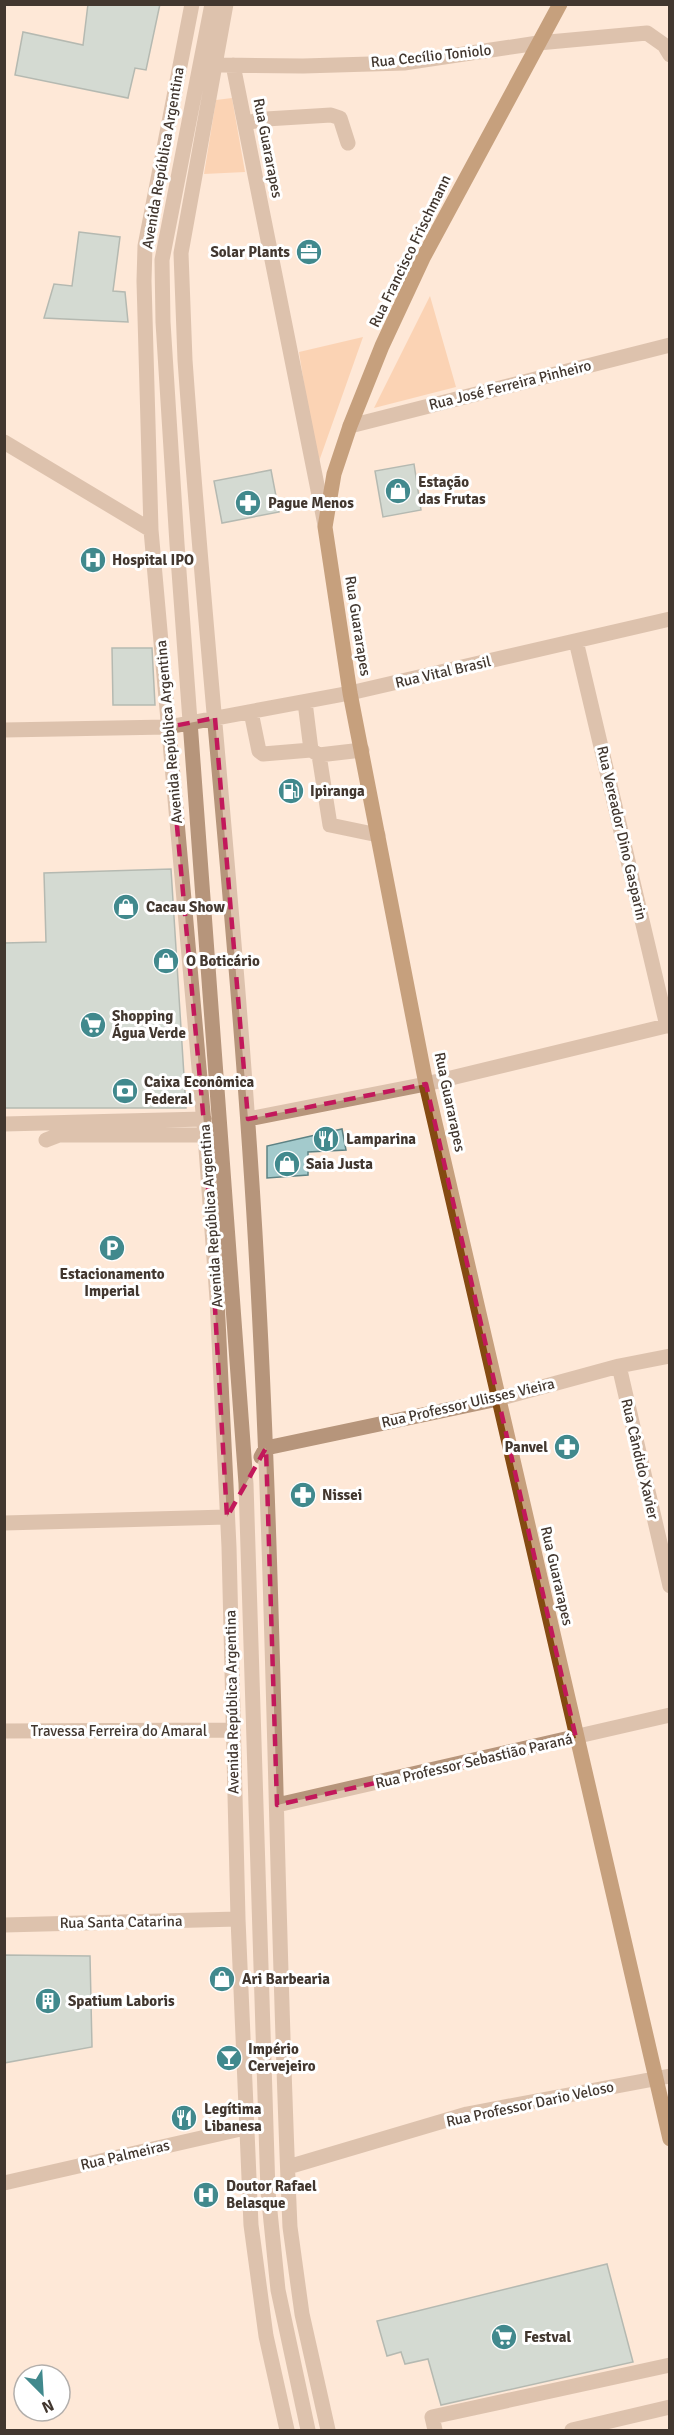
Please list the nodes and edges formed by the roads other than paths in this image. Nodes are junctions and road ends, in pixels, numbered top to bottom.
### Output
1 (192, 4) edge
2 (212, 4) edge
3 (226, 4) edge
4 (560, 4) edge
5 (538, 43) junction
6 (669, 55) edge
7 (214, 65) junction
8 (233, 65) junction
9 (245, 123) junction
10 (348, 143) dead end
11 (669, 345) edge
12 (350, 426) junction
13 (4, 442) edge
14 (325, 527) junction
15 (151, 530) junction
16 (669, 619) edge
17 (576, 641) junction
18 (350, 693) junction
19 (305, 702) junction
20 (251, 712) junction
21 (215, 718) junction
22 (190, 723) junction
23 (168, 727) junction
24 (4, 730) edge
25 (362, 750) junction
26 (315, 752) junction
27 (378, 835) junction
28 (668, 1026) edge
29 (426, 1084) junction
30 (204, 1119) junction
31 (248, 1119) junction
32 (4, 1124) edge
33 (205, 1135) junction
34 (46, 1140) dead end
35 (669, 1356) edge
36 (619, 1366) junction
37 (498, 1399) junction
38 (266, 1448) junction
39 (246, 1484) junction
40 (227, 1517) junction
41 (4, 1523) edge
42 (669, 1586) edge
43 (669, 1715) edge
44 (233, 1730) junction
45 (4, 1731) edge
46 (576, 1738) junction
47 (278, 1805) junction
48 (238, 1919) junction
49 (4, 1925) edge
50 (662, 2077) edge
51 (245, 2128) junction
52 (669, 2139) edge
53 (288, 2167) junction
54 (4, 2183) edge
55 (669, 2365) edge
56 (669, 2408) edge
57 (288, 2430) edge
58 (308, 2430) edge
59 (328, 2430) edge
60 (435, 2430) edge
61 (572, 2430) edge

1 - 15 street, Avenida República Argentina
2 - 22 street
3 - 7 street
4 - 5 main road, Rua Francisco Frischmann
5 - 6 street, Rua Cecílio Toniolo
5 - 8 street, Rua Cecílio Toniolo
5 - 12 main road, Rua Francisco Frischmann
7 - 8 street, Rua Cecílio Toniolo
7 - 21 street
8 - 9 street, Rua Guararapes
9 - 10 street
9 - 14 street, Rua Guararapes
11 - 12 street, Rua José Ferreira Pinheiro
12 - 14 main road, Rua Francisco Frischmann
13 - 15 street
14 - 18 main road, Rua Guararapes
15 - 23 street, Avenida República Argentina
16 - 17 street, Rua Vital Brasil
17 - 18 street, Rua Vital Brasil
17 - 28 street, Rua Vereador Dino Gasparin
18 - 19 street, Rua Vital Brasil
18 - 25 main road, Rua Guararapes
19 - 20 street, Rua Vital Brasil
19 - 26 street
20 - 21 street, Rua Vital Brasil
20 - 26 street
21 - 22 street, Rua Vital Brasil
21 - 31 street
22 - 23 street, Rua Vital Brasil
22 - 39 street
23 - 24 street, Rua Vital Brasil
23 - 30 street, Avenida República Argentina
25 - 26 street
25 - 27 main road, Rua Guararapes
26 - 27 street
27 - 29 main road, Rua Guararapes
28 - 29 street
29 - 31 street
29 - 37 main road, Rua Guararapes
30 - 32 street
30 - 33 street, Avenida República Argentina
31 - 38 street
33 - 34 street
33 - 40 street, Avenida República Argentina
35 - 36 street, Rua Professor Ulisses Vieira
36 - 37 street, Rua Professor Ulisses Vieira
36 - 42 street, Rua Cândido Xavier
37 - 38 street, Rua Professor Ulisses Vieira
37 - 46 main road, Rua Guararapes
38 - 39 street
38 - 47 street
39 - 40 street
39 - 58 street
40 - 41 street
40 - 44 street, Avenida República Argentina
43 - 46 street, Rua Professor Sebastião Paraná
44 - 45 street, Travessa Ferreira do Amaral
44 - 48 street, Avenida República Argentina
46 - 47 street, Rua Professor Sebastião Paraná
46 - 50 main road, Rua Guararapes
47 - 53 street
48 - 49 street, Rua Santa Catarina
48 - 51 street, Avenida República Argentina
50 - 52 main road, Rua Guararapes
50 - 53 street, Rua Professor Dario Veloso
51 - 54 street, Rua Palmeiras
51 - 57 street, Avenida República Argentina
53 - 59 street
55 - 60 street
56 - 61 street

